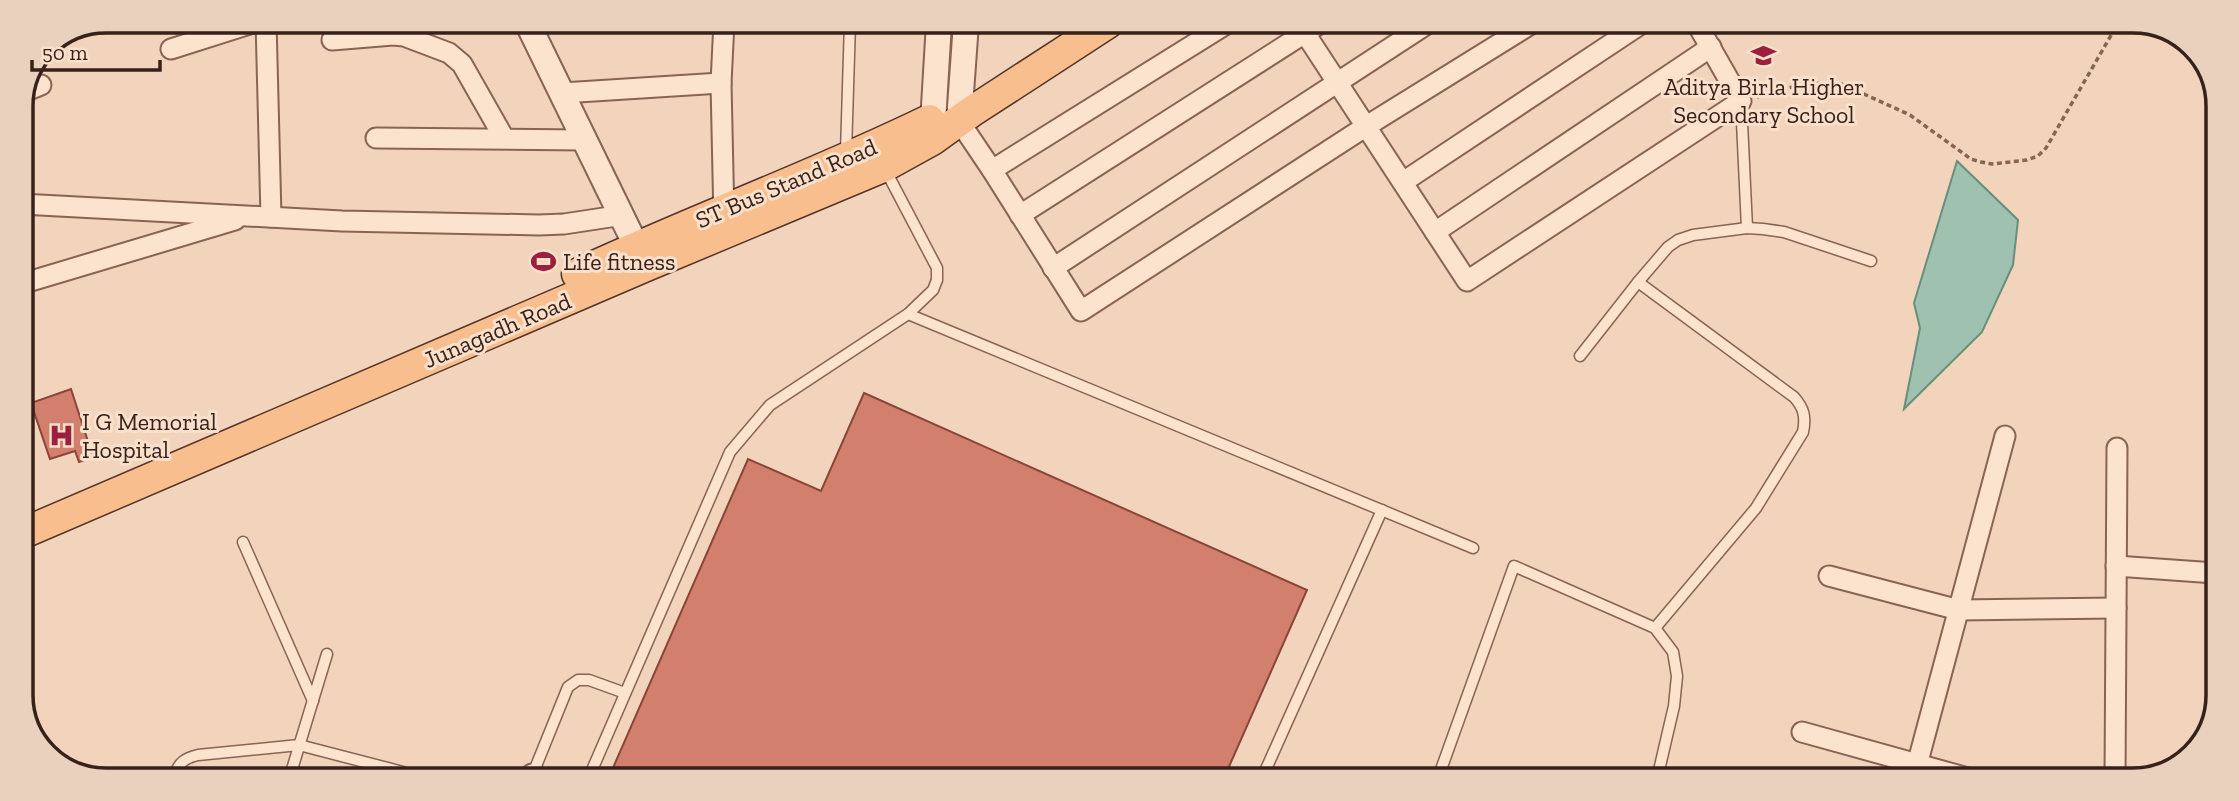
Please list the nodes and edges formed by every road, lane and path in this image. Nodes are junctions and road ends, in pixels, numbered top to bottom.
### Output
1 (221, 33) edge
2 (266, 33) edge
3 (532, 33) edge
4 (723, 33) edge
5 (850, 33) edge
6 (940, 33) edge
7 (963, 33) edge
8 (1058, 33) edge
9 (1091, 33) edge
10 (1212, 33) edge
11 (1298, 33) edge
12 (1310, 33) edge
13 (1413, 33) edge
14 (1516, 33) edge
15 (1627, 33) edge
16 (1702, 33) edge
17 (2112, 33) edge
18 (332, 40) dead end
19 (1711, 47) junction
20 (171, 49) dead end
21 (1337, 82) junction
22 (721, 83) junction
23 (562, 93) junction
24 (1741, 101) junction
25 (946, 120) junction
26 (1365, 127) junction
27 (376, 138) dead end
28 (503, 138) junction
29 (584, 140) junction
30 (846, 160) junction
31 (883, 167) junction
32 (992, 170) junction
33 (1403, 182) junction
34 (33, 205) edge
35 (623, 215) junction
36 (1020, 215) junction
37 (250, 216) junction
38 (271, 217) junction
39 (724, 222) junction
40 (1747, 228) junction
41 (1435, 232) junction
42 (641, 256) junction
43 (1871, 261) dead end
44 (1053, 268) junction
45 (33, 280) edge
46 (1638, 282) junction
47 (908, 314) junction
48 (1580, 356) dead end
49 (2005, 436) dead end
50 (2117, 448) dead end
51 (33, 509) edge
52 (1381, 510) junction
53 (33, 529) edge
54 (243, 542) dead end
55 (1473, 548) dead end
56 (2116, 566) junction
57 (2206, 572) edge
58 (1829, 576) dead end
59 (2116, 608) junction
60 (1959, 610) junction
61 (1655, 628) junction
62 (327, 654) dead end
63 (625, 693) junction
64 (313, 701) junction
65 (1802, 732) dead end
66 (299, 745) junction
67 (178, 768) edge
68 (292, 768) edge
69 (388, 768) edge
70 (537, 768) edge
71 (593, 768) edge
72 (1266, 768) edge
73 (1442, 768) edge
74 (1660, 768) edge
75 (1904, 768) edge
76 (1916, 768) edge
77 (2115, 768) edge

1 - 20 street
2 - 38 street
3 - 23 street
4 - 22 street
5 - 30 lane
6 - 25 street
7 - 25 street
8 - 25 main road, ST Bus Stand Road
9 - 25 main road
10 - 32 street
11 - 36 street
12 - 21 street
13 - 21 street
14 - 26 street
15 - 33 street
16 - 19 street
17 - 24 path
18 - 28 street
19 - 24 street
19 - 41 street
21 - 26 street
21 - 44 street
22 - 23 street
22 - 39 street
23 - 29 street
24 - 40 lane
24 - 41 street
25 - 30 main road, ST Bus Stand Road
25 - 31 main road
25 - 32 street
26 - 33 street
26 - 44 street
27 - 28 street
28 - 29 street
29 - 35 street
30 - 39 main road, ST Bus Stand Road
31 - 39 main road
31 - 47 lane
32 - 36 street
33 - 41 street
34 - 37 street
35 - 38 street
35 - 42 street
36 - 44 street
37 - 38 street
37 - 45 street
39 - 42 main road, ST Bus Stand Road
40 - 43 lane
40 - 46 lane
42 - 51 main road, ST Bus Stand Road
42 - 53 main road, Junagadh Road
46 - 48 lane
46 - 61 lane
47 - 52 lane
47 - 63 lane
49 - 60 street
50 - 56 street
52 - 55 lane
52 - 72 lane
54 - 64 lane
56 - 57 street
56 - 59 street
58 - 60 street
59 - 60 street
59 - 77 street
60 - 76 street
61 - 73 lane
61 - 74 lane
62 - 64 lane
63 - 70 lane
63 - 71 lane
64 - 66 lane
65 - 75 street
66 - 67 lane
66 - 68 lane
66 - 69 lane

